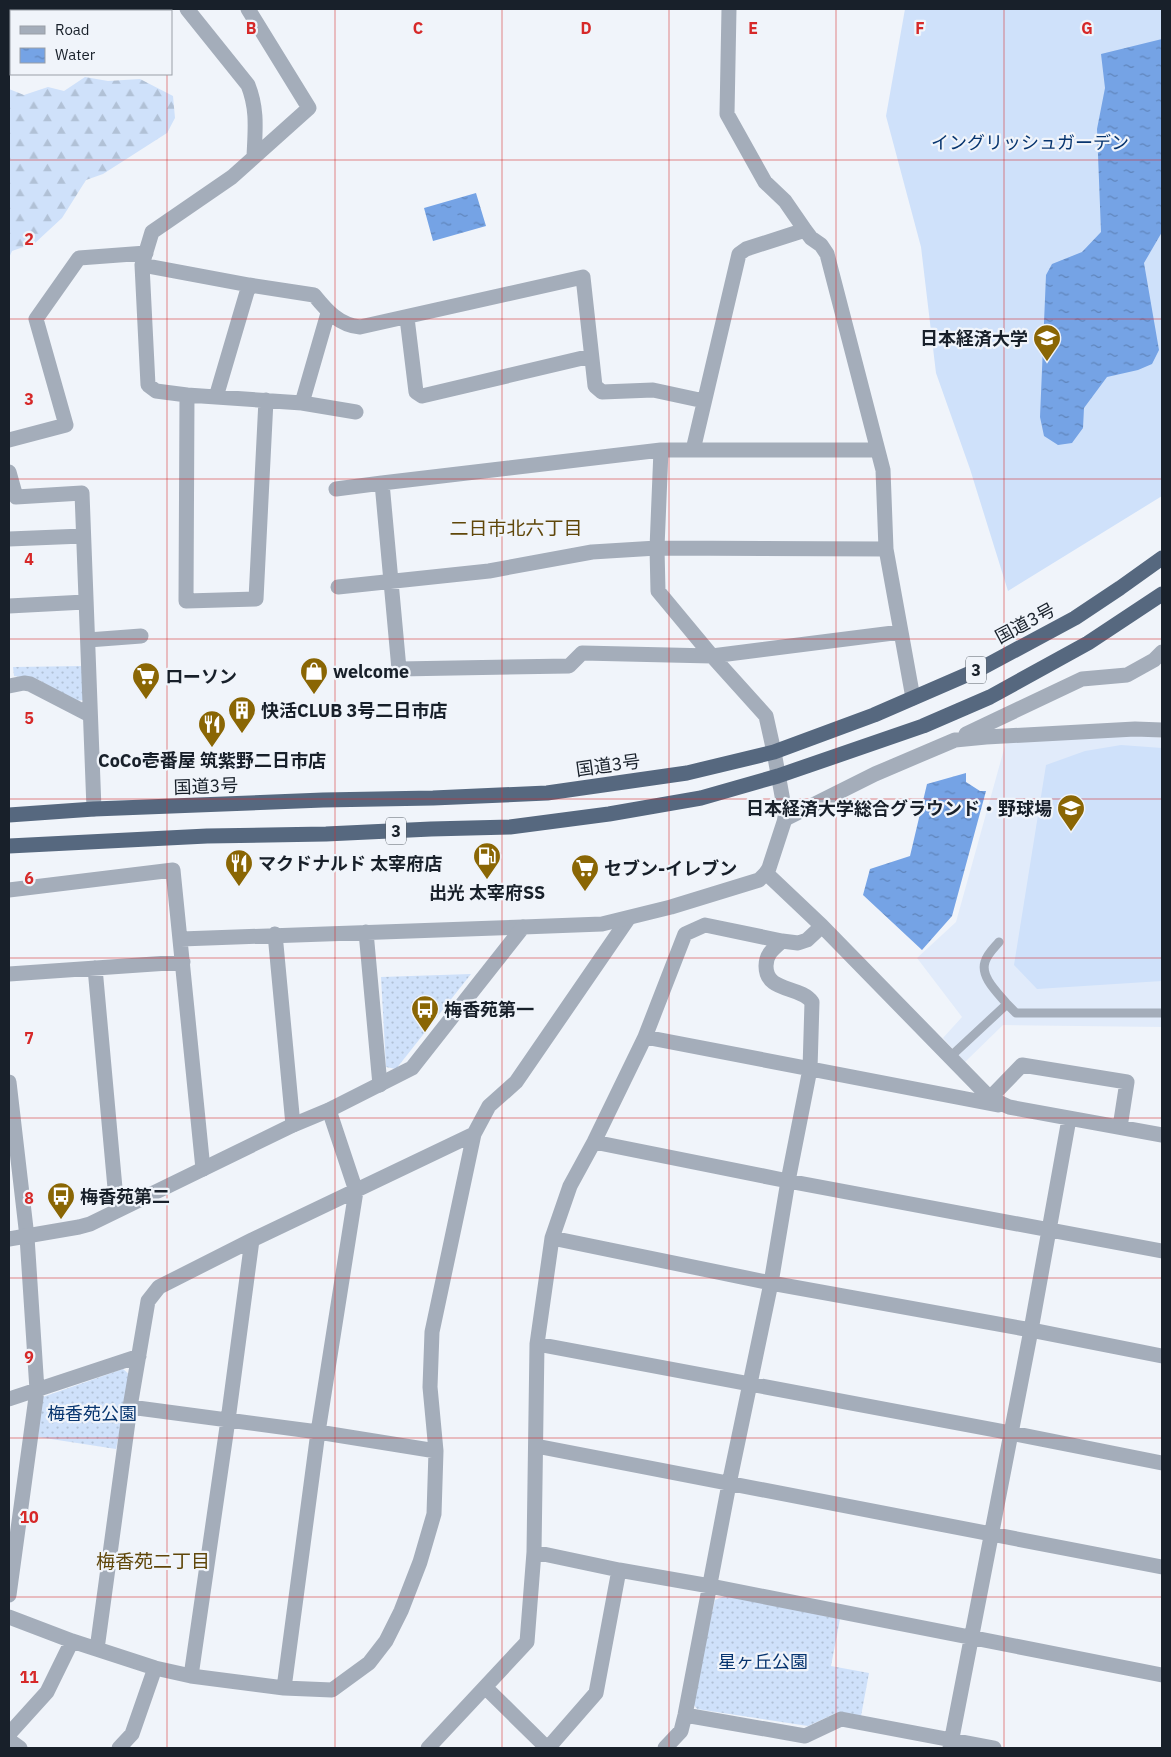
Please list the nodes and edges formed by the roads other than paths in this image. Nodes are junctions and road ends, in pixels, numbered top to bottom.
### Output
1 (187, 9) edge
2 (250, 9) edge
3 (729, 9) edge
4 (254, 157) junction
5 (805, 230) junction
6 (144, 259) junction
7 (249, 285) junction
8 (328, 312) junction
9 (407, 318) junction
10 (591, 356) junction
11 (187, 395) junction
12 (216, 397) junction
13 (266, 400) junction
14 (704, 401) junction
15 (302, 403) junction
16 (356, 412) dead end
17 (9, 440) edge
18 (660, 450) junction
19 (693, 450) junction
20 (877, 450) junction
21 (9, 472) edge
22 (382, 483) junction
23 (336, 489) dead end
24 (83, 536) junction
25 (9, 539) edge
26 (657, 548) junction
27 (886, 549) junction
28 (1162, 558) edge
29 (391, 582) junction
30 (338, 587) dead end
31 (1162, 594) edge
32 (85, 602) junction
33 (9, 606) edge
34 (901, 632) junction
35 (141, 636) dead end
36 (88, 640) junction
37 (1162, 652) edge
38 (712, 656) junction
39 (9, 686) edge
40 (913, 698) junction
41 (90, 715) junction
42 (1162, 730) edge
43 (955, 740) junction
44 (774, 752) junction
45 (778, 776) junction
46 (94, 809) junction
47 (9, 815) edge
48 (785, 819) junction
49 (9, 846) edge
50 (766, 873) junction
51 (9, 890) edge
52 (628, 919) junction
53 (822, 926) junction
54 (523, 927) junction
55 (366, 932) junction
56 (275, 934) junction
57 (180, 939) junction
58 (782, 941) junction
59 (999, 942) dead end
60 (183, 962) junction
61 (95, 968) junction
62 (9, 974) edge
63 (1006, 1004) junction
64 (1162, 1014) edge
65 (645, 1037) junction
66 (950, 1057) junction
67 (810, 1069) junction
68 (9, 1082) edge
69 (380, 1086) junction
70 (990, 1098) junction
71 (1009, 1107) junction
72 (329, 1110) junction
73 (1069, 1119) junction
74 (293, 1125) junction
75 (1120, 1127) junction
76 (474, 1134) junction
77 (1162, 1135) edge
78 (594, 1142) junction
79 (13, 1151) edge
80 (203, 1169) junction
81 (788, 1181) junction
82 (356, 1191) junction
83 (117, 1210) junction
84 (1050, 1231) junction
85 (27, 1237) junction
86 (552, 1238) junction
87 (9, 1239) edge
88 (252, 1240) junction
89 (1162, 1251) edge
90 (771, 1283) junction
91 (1031, 1330) junction
92 (537, 1344) junction
93 (139, 1356) junction
94 (1162, 1356) edge
95 (751, 1384) junction
96 (37, 1390) junction
97 (9, 1399) edge
98 (130, 1407) junction
99 (228, 1420) junction
100 (318, 1432) junction
101 (1012, 1433) junction
102 (536, 1446) junction
103 (436, 1452) junction
104 (1162, 1463) edge
105 (729, 1484) junction
106 (991, 1535) junction
107 (534, 1552) junction
108 (1162, 1567) edge
109 (619, 1570) junction
110 (710, 1586) junction
111 (9, 1595) edge
112 (9, 1617) edge
113 (970, 1637) junction
114 (72, 1641) junction
115 (97, 1649) junction
116 (155, 1668) junction
117 (1162, 1675) edge
118 (191, 1676) junction
119 (485, 1687) junction
120 (284, 1688) junction
121 (685, 1715) junction
122 (9, 1734) edge
123 (9, 1740) edge
124 (804, 1742) edge
125 (950, 1744) edge
126 (20, 1748) edge
127 (119, 1748) edge
128 (428, 1748) edge
129 (548, 1748) edge
130 (665, 1748) edge
131 (994, 1748) edge

1 - 4 street
2 - 4 street
3 - 5 street
4 - 6 street
5 - 14 street
5 - 20 street
6 - 7 street
6 - 11 street
6 - 17 street
7 - 8 street
7 - 12 street
8 - 9 street
8 - 15 street
9 - 10 street
9 - 10 street
10 - 14 street
11 - 12 street
11 - 13 street
12 - 13 street
13 - 15 street
14 - 19 street
15 - 16 street
18 - 19 street
18 - 22 street
18 - 26 street
19 - 20 street
20 - 27 street
21 - 24 street
22 - 23 street
22 - 29 street
24 - 25 street
24 - 32 street
26 - 27 street
26 - 29 street
26 - 38 street
27 - 34 street
28 - 40 highway, 国道3号 / 3
29 - 30 street
29 - 38 street
31 - 45 highway, 3
32 - 33 street
32 - 36 street
34 - 38 street
34 - 40 street
35 - 36 street
36 - 41 street
37 - 43 street
38 - 44 street
39 - 41 street
40 - 44 highway, 国道3号 / 3
41 - 46 street
42 - 43 street
43 - 48 street
44 - 45 street
44 - 46 highway, 国道3号 / 3
45 - 48 street
45 - 49 highway, 3
46 - 47 highway, 国道3号 / 3
48 - 50 street
50 - 52 street
50 - 53 street
51 - 57 street
52 - 54 street
52 - 76 street
53 - 58 street
53 - 66 street
54 - 55 street
54 - 69 street
55 - 56 street
55 - 69 street
56 - 57 street
56 - 74 street
57 - 60 street
58 - 65 street
58 - 67 street
59 - 63 lane
60 - 61 street
60 - 80 street
61 - 62 street
61 - 83 street
63 - 64 lane
63 - 66 lane
65 - 67 street
65 - 78 street
66 - 70 street
67 - 71 street
67 - 81 street
68 - 79 street
69 - 72 street
70 - 71 street
70 - 75 street
71 - 73 street
72 - 74 street
72 - 82 street
73 - 75 street
73 - 84 street
74 - 80 street
75 - 77 street
76 - 82 street
76 - 103 street
78 - 81 street
78 - 86 street
79 - 85 street
80 - 83 street
81 - 84 street
81 - 90 street
82 - 88 street
82 - 100 street
83 - 85 street
84 - 89 street
84 - 91 street
85 - 87 street
85 - 96 street
86 - 90 street
86 - 92 street
88 - 93 street
88 - 99 street
90 - 91 street
90 - 95 street
91 - 94 street
91 - 101 street
92 - 95 street
92 - 102 street
93 - 96 street
93 - 98 street
95 - 101 street
95 - 105 street
96 - 97 street
96 - 111 street
98 - 99 street
98 - 115 street
99 - 100 street
99 - 118 street
100 - 103 street
100 - 120 street
101 - 104 street
101 - 106 street
102 - 105 street
102 - 107 street
103 - 120 street
105 - 106 street
105 - 110 street
106 - 108 street
106 - 113 street
107 - 109 street
107 - 119 street
109 - 110 street
109 - 129 street
110 - 113 street
110 - 121 street
112 - 114 street
113 - 117 street
113 - 125 street
114 - 115 street
114 - 122 street
115 - 116 street
116 - 118 street
116 - 127 street
118 - 120 street
119 - 128 street
119 - 129 street
121 - 124 street
121 - 130 street
123 - 126 street
124 - 125 street
125 - 131 street

